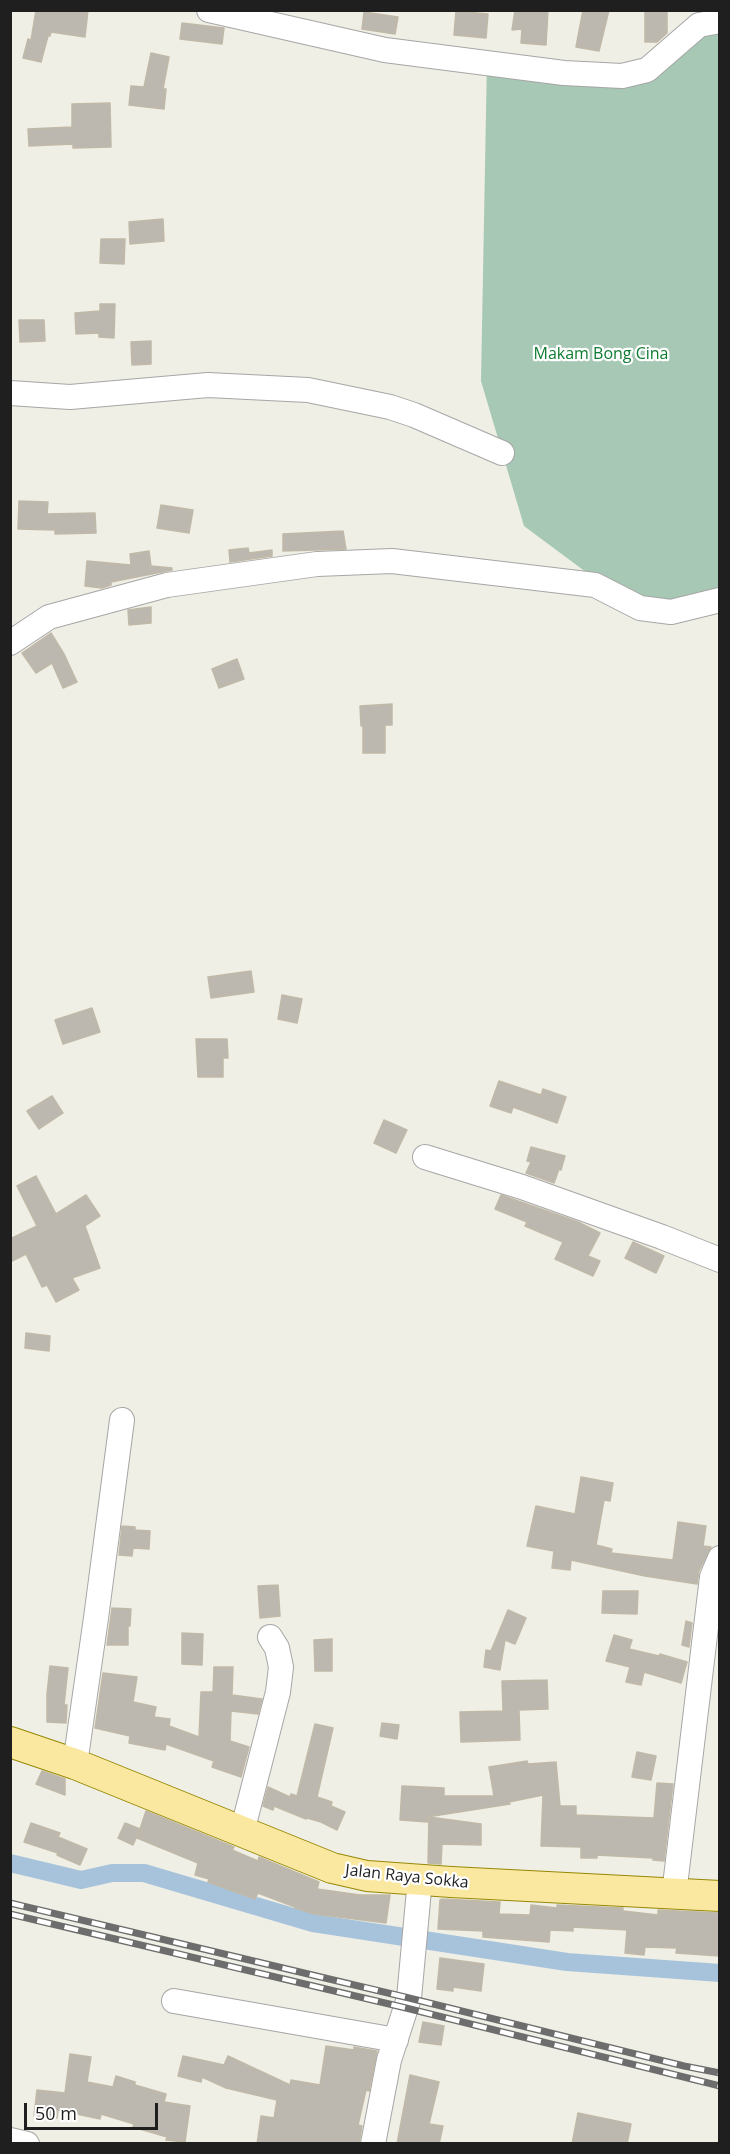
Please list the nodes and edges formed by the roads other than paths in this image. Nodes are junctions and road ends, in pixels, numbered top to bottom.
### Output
1 (209, 10) edge
2 (272, 18) edge
3 (720, 21) edge
4 (10, 393) edge
5 (502, 453) dead end
6 (720, 600) edge
7 (10, 644) edge
8 (425, 1157) dead end
9 (720, 1260) edge
10 (122, 1420) dead end
11 (720, 1558) edge
12 (270, 1637) dead end
13 (10, 1742) edge
14 (75, 1764) junction
15 (242, 1832) junction
16 (420, 1879) junction
17 (674, 1894) junction
18 (720, 1896) edge
19 (174, 2001) dead end
20 (396, 2040) junction
21 (10, 2140) edge
22 (27, 2144) edge
23 (373, 2144) edge

1 - 2 street
2 - 3 street
4 - 5 street
6 - 7 street
8 - 9 street
10 - 14 street
11 - 17 street
12 - 15 street
13 - 14 main road, Jalan Raya Sokka
14 - 15 main road, Jalan Raya Sokka
15 - 16 main road, Jalan Raya Sokka
16 - 17 main road, Jalan Raya Sokka
16 - 20 street
17 - 18 main road, Jalan Raya Sokka
19 - 20 street
20 - 23 street
21 - 22 street

